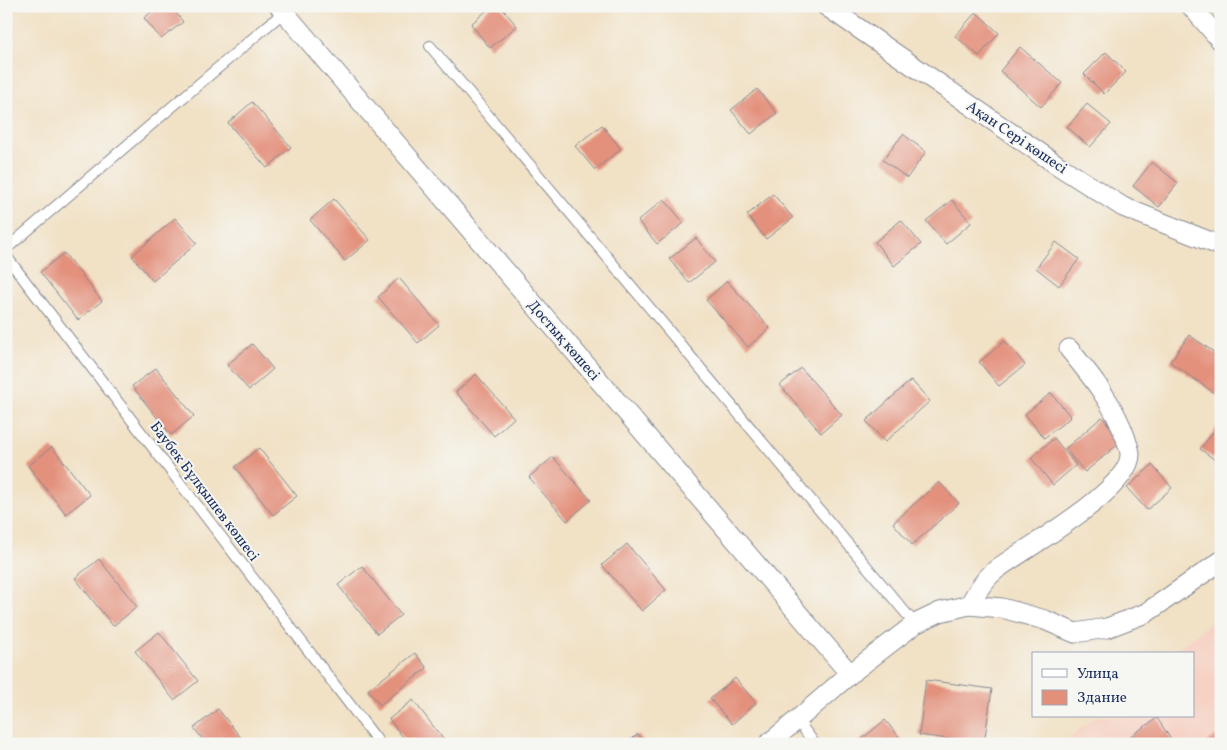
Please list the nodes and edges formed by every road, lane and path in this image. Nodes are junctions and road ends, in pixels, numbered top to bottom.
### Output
1 (826, 6) edge
2 (1191, 6) edge
3 (282, 9) edge
4 (1221, 40) edge
5 (430, 46) dead end
6 (1221, 246) edge
7 (6, 249) edge
8 (6, 256) edge
9 (1069, 349) dead end
10 (1221, 561) edge
11 (969, 605) junction
12 (915, 624) junction
13 (850, 674) junction
14 (797, 720) junction
15 (380, 744) edge
16 (768, 744) edge
17 (815, 744) edge

1 - 6 street, Ақан Сері көшесі
2 - 4 street
3 - 7 lane
3 - 13 street, Достық көшесі
5 - 12 lane
8 - 15 lane, Баубек Бұлқышев көшесі
9 - 11 street
10 - 11 street
11 - 12 street
12 - 13 street
13 - 14 street
14 - 16 street
14 - 17 lane

